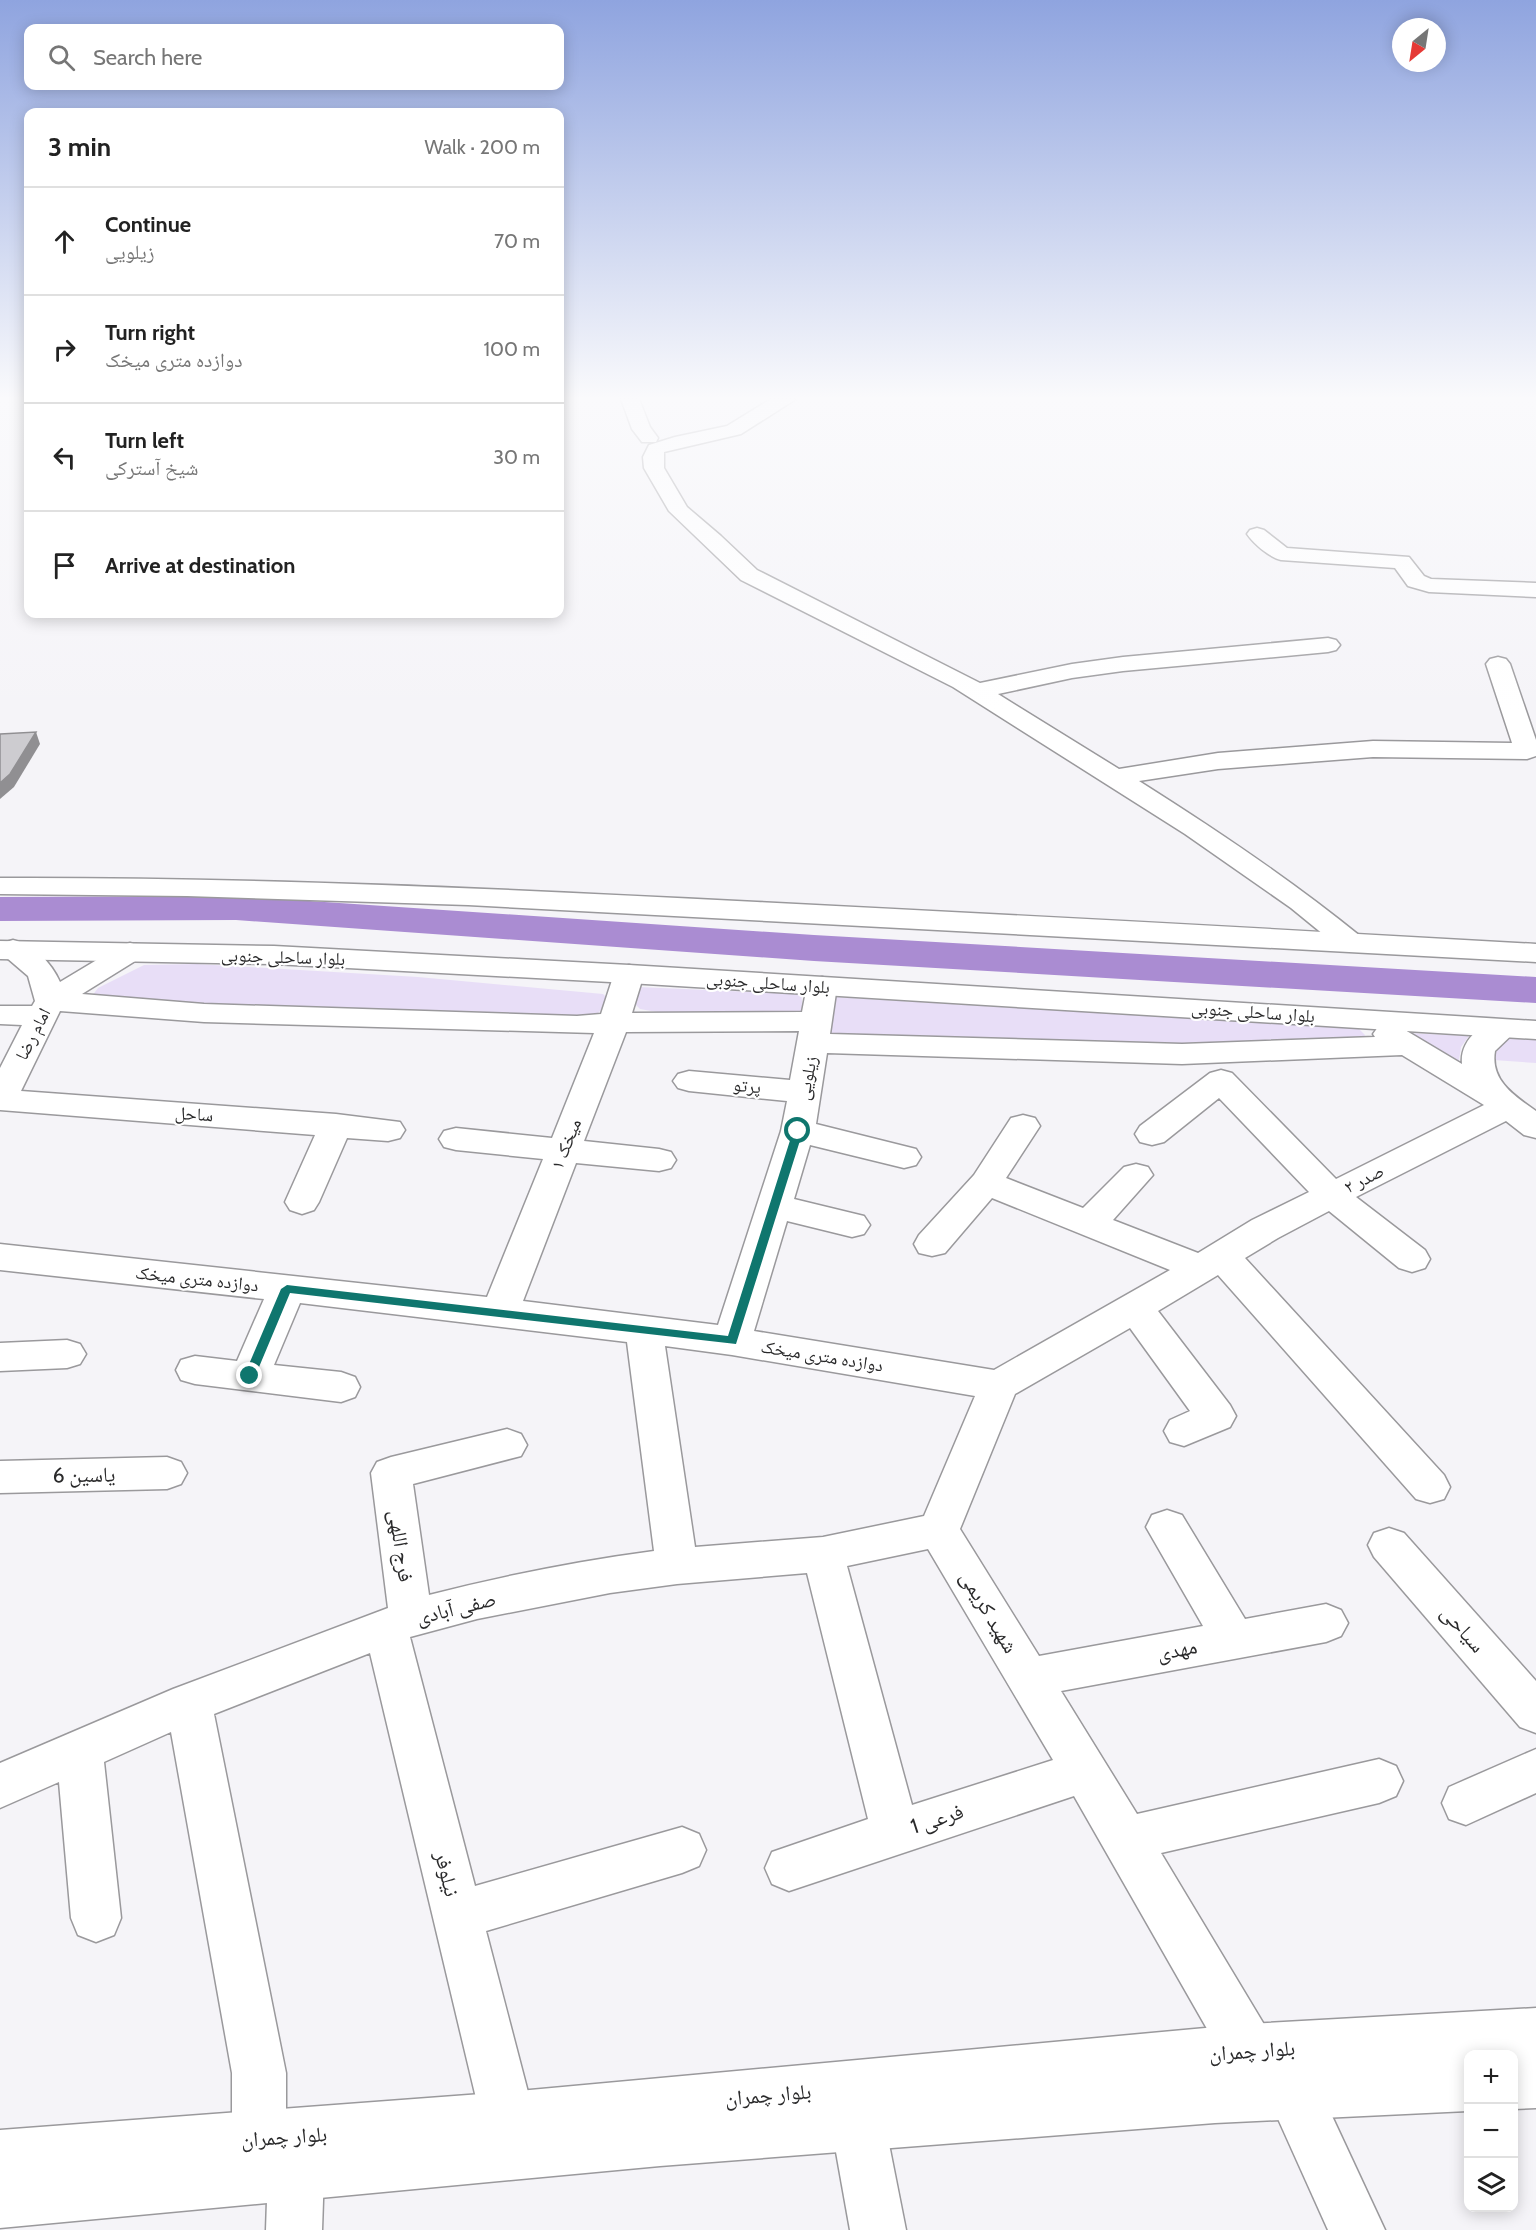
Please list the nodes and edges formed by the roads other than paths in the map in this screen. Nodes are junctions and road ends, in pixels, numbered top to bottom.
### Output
1 (674, 503) edge
2 (1257, 534) dead end
3 (1536, 590) edge
4 (1328, 645) dead end
5 (1498, 664) dead end
6 (977, 691) junction
7 (1115, 777) junction
8 (0, 886) edge
9 (1350, 942) junction
10 (6, 950) edge
11 (130, 952) junction
12 (1536, 953) edge
13 (629, 974) junction
14 (822, 986) junction
15 (46, 1008) junction
16 (0, 1015) edge
17 (1364, 1019) junction
18 (614, 1023) junction
19 (1503, 1028) junction
20 (1536, 1030) edge
21 (816, 1032) junction
22 (1408, 1046) junction
23 (689, 1081) dead end
24 (804, 1092) junction
25 (0, 1100) edge
26 (1502, 1102) junction
27 (336, 1125) junction
28 (1023, 1126) dead end
29 (1536, 1127) edge
30 (388, 1130) dead end
31 (798, 1131) junction
32 (1152, 1134) dead end
33 (456, 1139) dead end
34 (564, 1150) junction
35 (904, 1157) dead end
36 (659, 1160) dead end
37 (1136, 1175) dead end
38 (986, 1183) junction
39 (1332, 1196) junction
40 (302, 1202) dead end
41 (776, 1206) junction
42 (1088, 1224) junction
43 (852, 1225) dead end
44 (932, 1244) dead end
45 (0, 1257) edge
46 (1412, 1259) dead end
47 (1211, 1262) junction
48 (287, 1289) junction
49 (1135, 1308) junction
50 (500, 1312) junction
51 (644, 1331) junction
52 (732, 1341) junction
53 (67, 1354) dead end
54 (0, 1357) edge
55 (195, 1370) dead end
56 (250, 1376) junction
57 (999, 1385) junction
58 (341, 1387) dead end
59 (1184, 1431) dead end
60 (507, 1445) dead end
61 (167, 1473) dead end
62 (0, 1477) edge
63 (1430, 1487) dead end
64 (1167, 1527) dead end
65 (939, 1530) junction
66 (1389, 1545) dead end
67 (823, 1554) junction
68 (677, 1566) junction
69 (1326, 1623) dead end
70 (398, 1624) junction
71 (1234, 1639) junction
72 (1029, 1677) junction
73 (189, 1703) junction
74 (1536, 1713) edge
75 (80, 1751) junction
76 (1536, 1770) edge
77 (1085, 1771) junction
78 (1379, 1781) dead end
79 (0, 1786) edge
80 (1466, 1803) dead end
81 (895, 1833) junction
82 (1126, 1839) junction
83 (682, 1850) dead end
84 (789, 1868) dead end
85 (457, 1915) junction
86 (96, 1918) dead end
87 (1536, 2034) edge
88 (1249, 2050) junction
89 (1536, 2081) edge
90 (1518, 2082) edge
91 (1464, 2084) edge
92 (1293, 2092) junction
93 (508, 2119) junction
94 (858, 2124) junction
95 (278, 2155) junction
96 (0, 2158) edge
97 (0, 2200) edge
98 (294, 2230) edge
99 (878, 2230) edge
100 (1357, 2230) edge

1 - 6 street
2 - 3 street
4 - 6 street
5 - 7 street
6 - 7 street
7 - 9 street
8 - 9 street
9 - 12 street
10 - 11 street, بلوار ساحلی جنوبی
10 - 15 street
11 - 13 street, بلوار ساحلی جنوبی
11 - 15 street
13 - 14 street, بلوار ساحلی جنوبی
13 - 18 street, میخک ۱
14 - 17 street, بلوار ساحلی جنوبی
14 - 21 street, زیلویی
15 - 16 street
15 - 18 street
15 - 25 street, امام رضا
17 - 19 street, بلوار ساحلی جنوبی
17 - 22 street
18 - 21 street
18 - 34 street, میخک ۱
19 - 20 street, بلوار ساحلی جنوبی
19 - 26 street
21 - 22 street
21 - 24 street, زیلویی
22 - 26 street
23 - 24 street, پرتو
24 - 31 street, زیلویی
25 - 27 street, ساحل
26 - 29 street
26 - 39 street, صدر ۲
27 - 30 street, ساحل
27 - 40 street
28 - 38 street
31 - 35 street
31 - 41 street, زیلویی
32 - 39 street
33 - 34 street
34 - 36 street
34 - 50 street, میخک ۱
37 - 42 street
38 - 42 street
38 - 44 street
39 - 46 street
39 - 47 street, صدر ۲
41 - 43 street
41 - 52 street, زیلویی
42 - 47 street
45 - 48 street, دوازده متری میخک
47 - 49 street
47 - 63 street
48 - 50 street, دوازده متری میخک
48 - 56 street
49 - 57 street
49 - 59 street
50 - 51 street, دوازده متری میخک
51 - 52 street, دوازده متری میخک
51 - 68 street
52 - 57 street, دوازده متری میخک
53 - 54 street
55 - 56 street
56 - 58 street
57 - 65 street
60 - 70 street, فرج اللهی
61 - 62 street, یاسین 6
64 - 71 street
65 - 67 street, صفی آبادی
65 - 72 street, شهید کریمی
66 - 74 street, سیاحی
67 - 68 street, صفی آبادی
67 - 81 street
68 - 70 street, صفی آبادی
69 - 71 street, مهدی
70 - 73 street, صفی آبادی
70 - 85 street, نیلوفر
71 - 72 street, مهدی
72 - 77 street, شهید کریمی
73 - 75 street, صفی آبادی
73 - 95 street
75 - 79 street, صفی آبادی
75 - 86 street
76 - 80 street
77 - 81 street, فرعی 1
77 - 82 street, شهید کریمی
78 - 82 street
81 - 84 street, فرعی 1
82 - 88 street, شهید کریمی
83 - 85 street
85 - 93 street, نیلوفر
87 - 88 street, بلوار چمران
88 - 93 street, بلوار چمران
89 - 90 street
91 - 92 street, بلوار چمران
92 - 94 street, بلوار چمران
92 - 100 street
93 - 95 street, بلوار چمران
94 - 95 street, بلوار چمران
94 - 99 street
95 - 96 street, بلوار چمران
95 - 97 street, بلوار چمران
95 - 98 street

